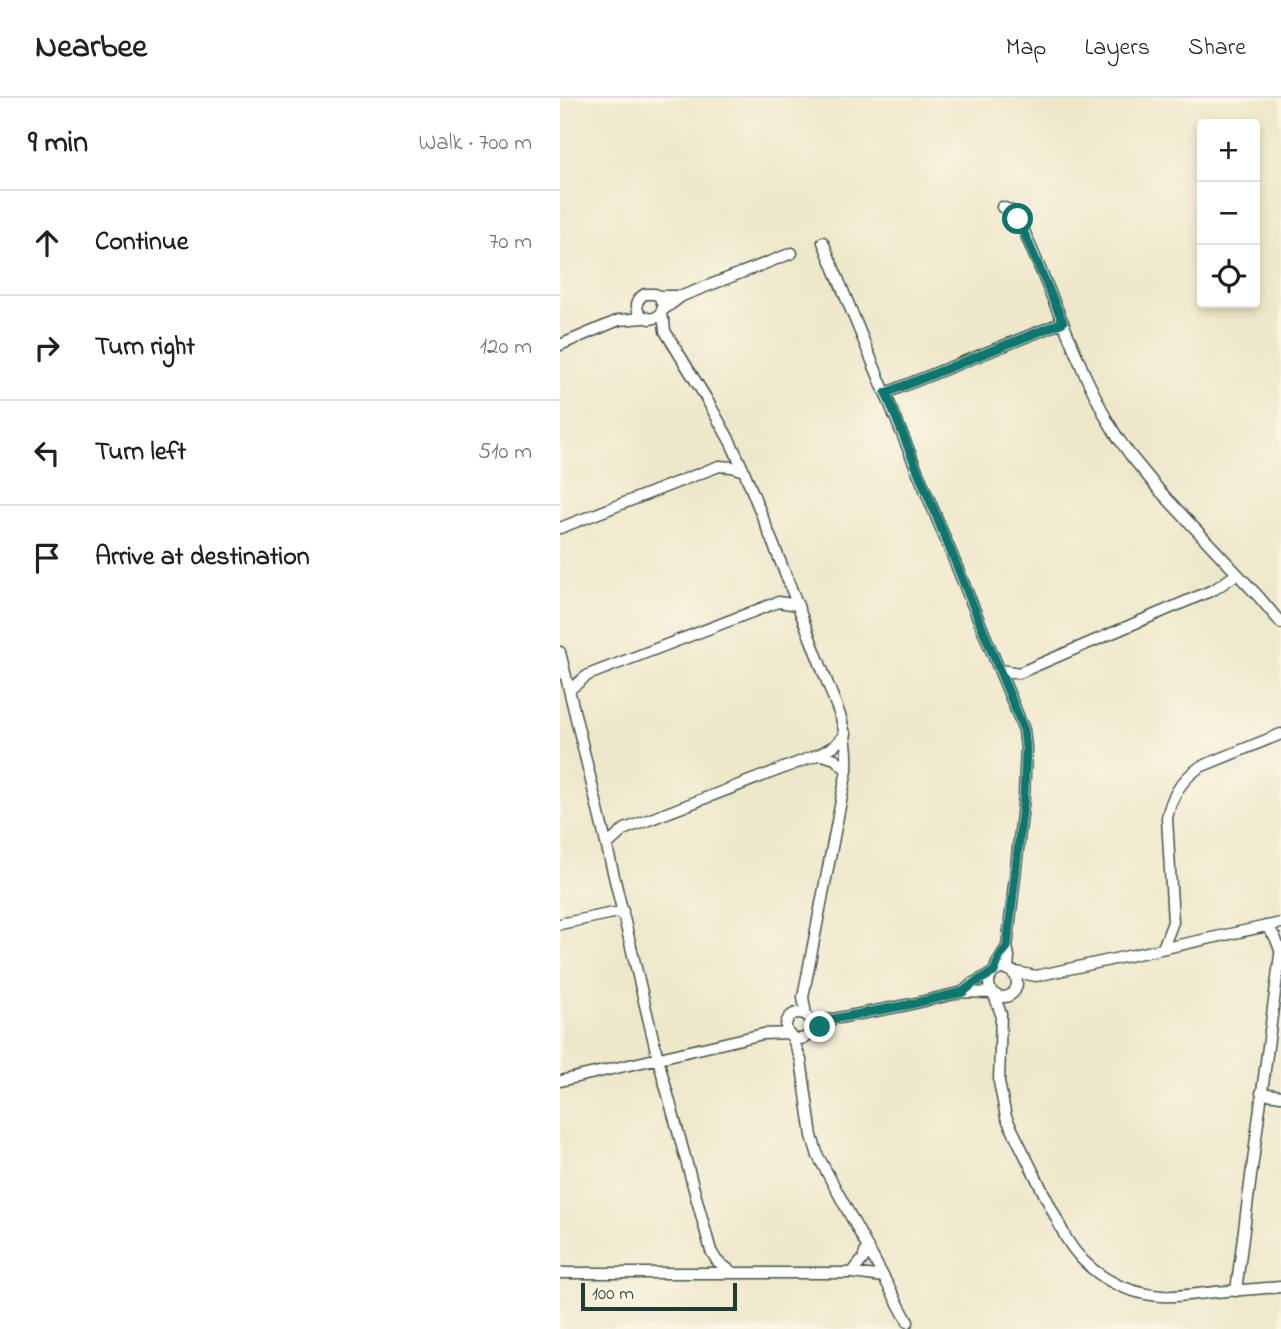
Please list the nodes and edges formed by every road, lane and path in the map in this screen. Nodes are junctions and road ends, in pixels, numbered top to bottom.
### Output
1 (1002, 207) dead end
2 (823, 242) dead end
3 (792, 253) dead end
4 (659, 296) junction
5 (682, 296) junction
6 (638, 300) junction
7 (662, 312) junction
8 (647, 319) junction
9 (619, 320) junction
10 (1063, 322) junction
11 (665, 331) junction
12 (560, 345) edge
13 (886, 393) junction
14 (730, 441) junction
15 (719, 466) junction
16 (744, 471) junction
17 (560, 528) edge
18 (1237, 574) junction
19 (789, 583) junction
20 (778, 602) junction
21 (798, 605) junction
22 (1281, 623) edge
23 (560, 652) edge
24 (1000, 670) junction
25 (565, 671) junction
26 (1019, 673) junction
27 (588, 675) junction
28 (569, 690) junction
29 (1008, 691) junction
30 (846, 734) junction
31 (1281, 734) edge
32 (820, 754) junction
33 (847, 770) junction
34 (602, 824) junction
35 (625, 830) junction
36 (607, 845) junction
37 (623, 911) junction
38 (1173, 922) junction
39 (1281, 923) edge
40 (560, 924) edge
41 (1266, 926) junction
42 (1190, 942) junction
43 (1007, 947) junction
44 (1163, 948) junction
45 (1281, 949) edge
46 (1009, 971) junction
47 (993, 973) junction
48 (1036, 976) junction
49 (963, 992) junction
50 (993, 994) junction
51 (1012, 994) junction
52 (803, 997) junction
53 (1001, 1014) junction
54 (789, 1018) junction
55 (808, 1025) junction
56 (763, 1034) junction
57 (790, 1035) junction
58 (658, 1059) junction
59 (801, 1060) junction
60 (560, 1081) edge
61 (1261, 1093) junction
62 (1281, 1096) edge
63 (867, 1247) junction
64 (711, 1251) junction
65 (732, 1272) junction
66 (560, 1273) edge
67 (695, 1273) junction
68 (852, 1273) junction
69 (884, 1277) junction
70 (1281, 1287) edge
71 (1236, 1290) junction
72 (908, 1322) dead end

1 - 10 street
2 - 13 street
3 - 5 street
4 - 5 street
4 - 6 street
4 - 7 street
5 - 7 street
6 - 8 street
6 - 9 street
7 - 8 street
7 - 11 street
8 - 9 street
8 - 11 street
9 - 12 street
10 - 13 street
10 - 18 street
11 - 14 street
13 - 24 street
14 - 15 street
14 - 16 street
15 - 16 street
15 - 17 street
16 - 19 street
18 - 22 street
18 - 26 street
19 - 20 street
19 - 21 street
20 - 21 street
20 - 27 street
21 - 30 street
23 - 25 street
24 - 26 street
24 - 29 street
25 - 27 street
25 - 28 street
26 - 29 street
27 - 28 street
28 - 34 street
29 - 43 street
30 - 32 street
30 - 33 street
31 - 38 street
32 - 33 street
32 - 35 street
33 - 52 street
34 - 35 street
34 - 36 street
35 - 36 street
36 - 37 street
37 - 40 street
37 - 58 street
38 - 42 street
38 - 44 street
39 - 41 street
41 - 42 street
41 - 45 street
42 - 44 street
43 - 46 street
43 - 47 street
44 - 48 street
45 - 61 street
46 - 47 street
46 - 48 street
46 - 51 street
47 - 49 street
47 - 50 street
48 - 51 street
49 - 50 street
49 - 55 street
50 - 51 street
50 - 53 street
51 - 53 street
52 - 54 street
52 - 55 street
53 - 71 street
54 - 55 street
54 - 56 street
54 - 57 street
55 - 57 street
55 - 59 street
56 - 57 street
56 - 58 street
57 - 59 street
58 - 60 street
58 - 64 street
59 - 63 street
61 - 62 street
61 - 71 street
63 - 68 street
63 - 69 street
64 - 65 street
64 - 67 street
65 - 67 street
65 - 68 street
66 - 67 street
68 - 69 street
69 - 72 street
70 - 71 street

